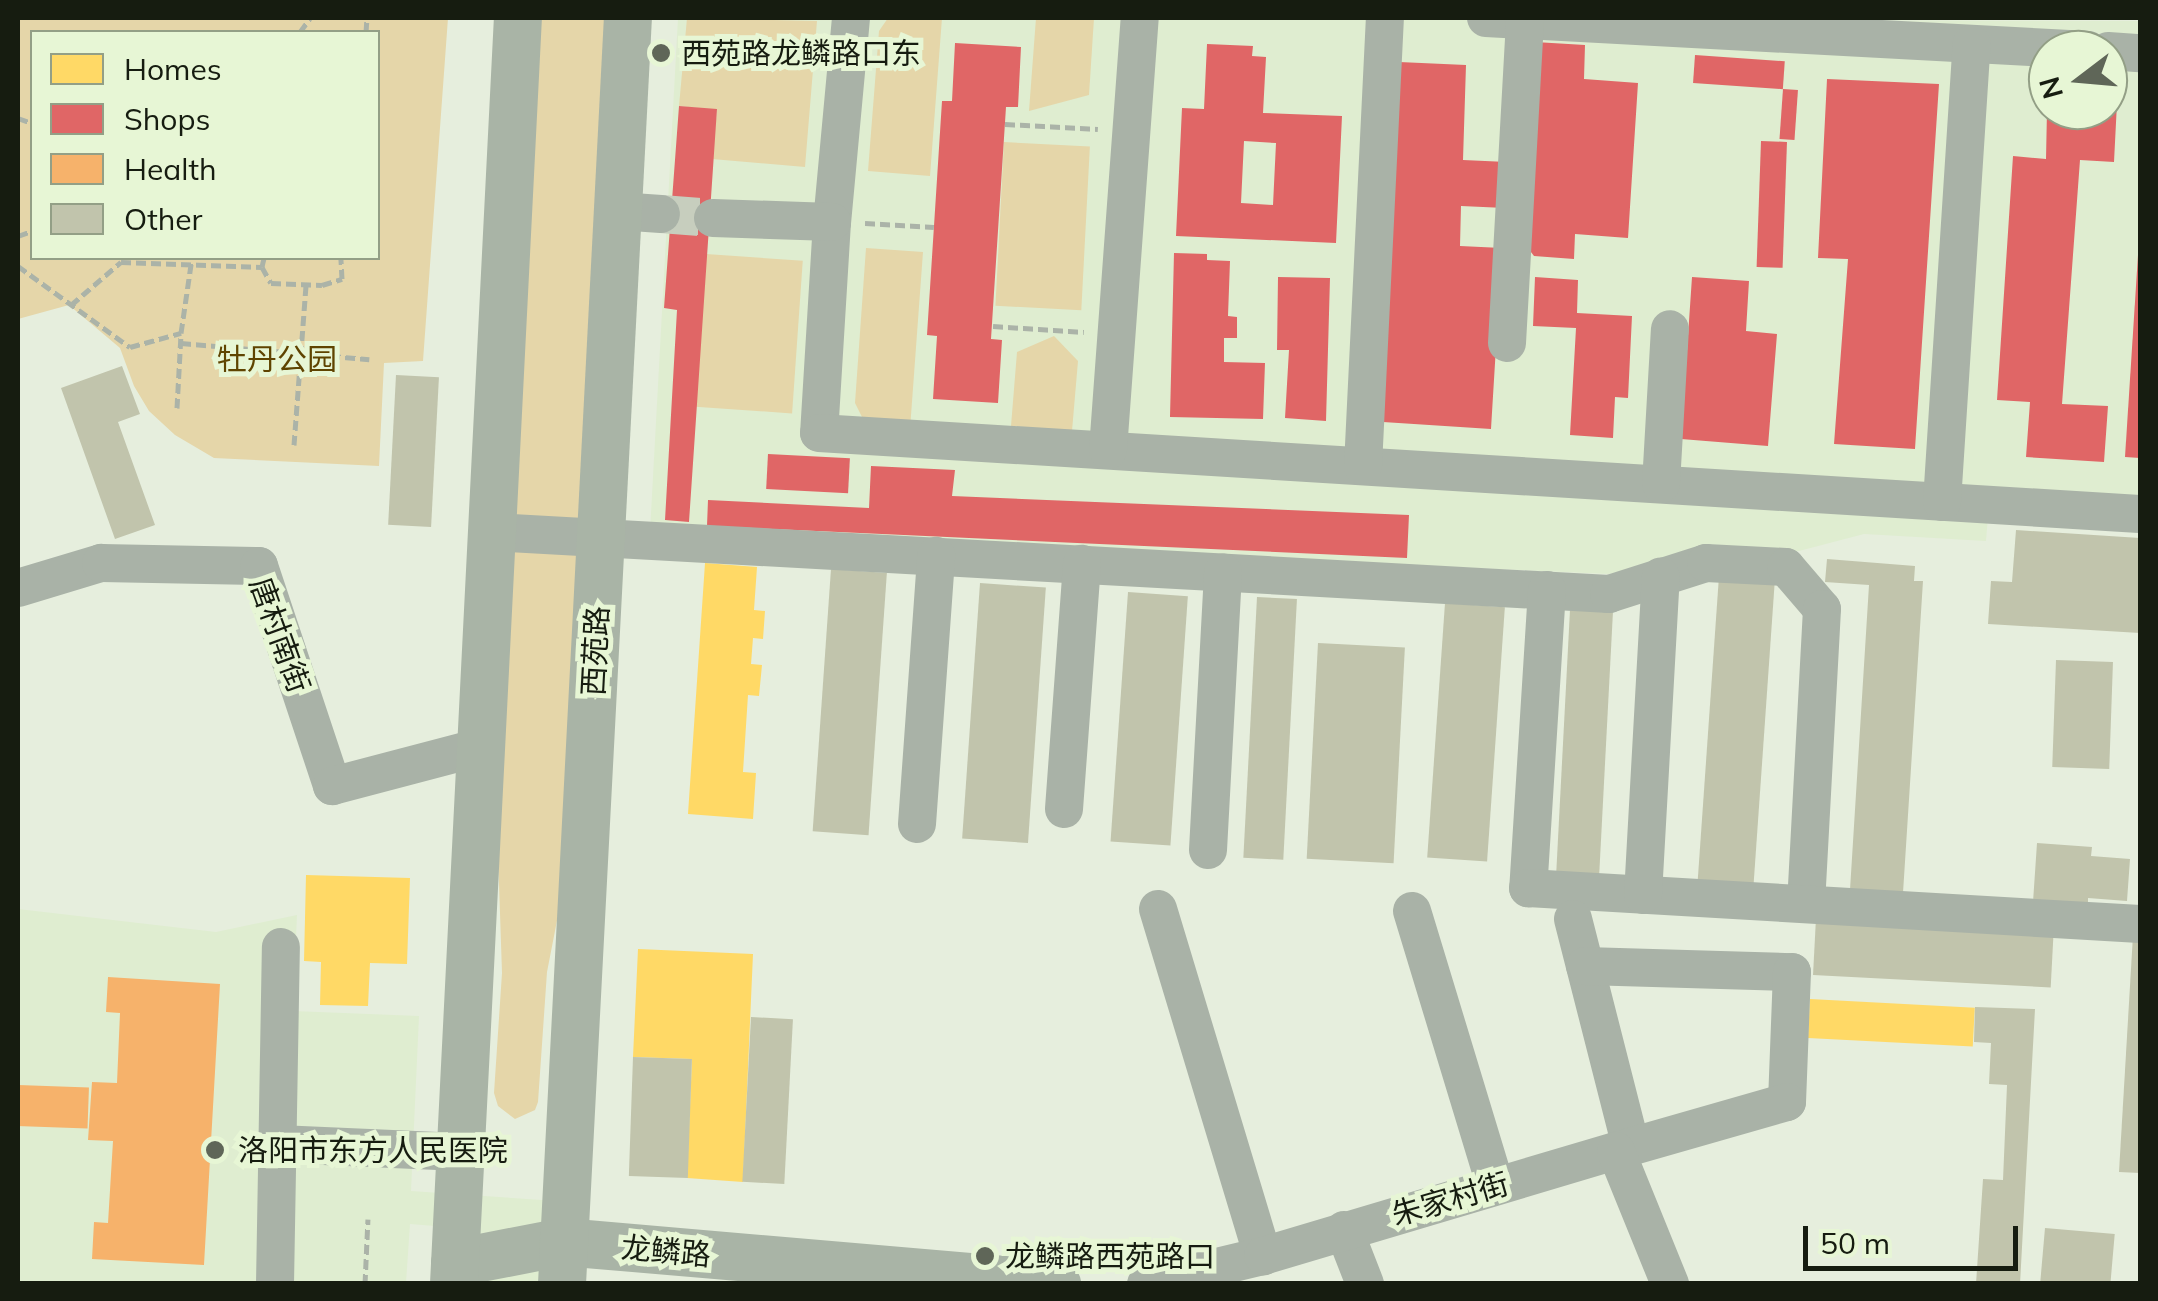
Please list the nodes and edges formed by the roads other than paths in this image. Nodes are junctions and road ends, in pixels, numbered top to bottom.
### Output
1 (518, 18) edge
2 (628, 18) edge
3 (851, 18) edge
4 (1140, 18) edge
5 (1384, 18) edge
6 (1486, 18) edge
7 (1524, 20) edge
8 (1972, 44) junction
9 (2028, 47) edge
10 (713, 218) tunnel mouth
11 (832, 222) junction
12 (1670, 330) dead end
13 (1507, 342) dead end
14 (1108, 450) junction
15 (1363, 466) junction
16 (1661, 484) junction
17 (1942, 502) junction
18 (2140, 514) edge
19 (492, 532) junction
20 (601, 537) junction
21 (936, 556) junction
22 (1082, 564) junction
23 (1224, 572) junction
24 (1661, 577) junction
25 (18, 588) edge
26 (1547, 590) junction
27 (481, 747) junction
28 (1064, 809) dead end
29 (917, 824) dead end
30 (1208, 850) dead end
31 (1643, 894) junction
32 (1806, 904) junction
33 (1158, 909) dead end
34 (1412, 911) dead end
35 (1573, 919) dead end
36 (2140, 924) edge
37 (281, 947) dead end
38 (1584, 966) junction
39 (278, 1144) junction
40 (1623, 1149) junction
41 (461, 1152) junction
42 (1495, 1185) junction
43 (1344, 1230) junction
44 (1263, 1256) junction
45 (563, 1263) edge
46 (454, 1273) edge
47 (275, 1284) edge
48 (509, 1284) edge
49 (1056, 1284) edge
50 (1146, 1284) edge
51 (1366, 1284) edge
52 (1670, 1284) edge

1 - 19 main road
2 - 20 main road, 西苑路
3 - 11 street
4 - 14 street
5 - 15 street
6 - 7 street
7 - 8 street
7 - 13 street
8 - 9 street
8 - 17 street
10 - 11 street
11 - 14 street
12 - 16 street
14 - 15 street
15 - 16 street
16 - 17 street
17 - 18 street
19 - 20 street
19 - 27 main road
20 - 21 street
20 - 45 main road, 西苑路
21 - 22 street
21 - 29 street
22 - 23 street
22 - 28 street
23 - 26 street
23 - 30 street
24 - 26 street
24 - 31 street
24 - 32 street
25 - 27 street, 唐村南街
26 - 31 street
27 - 41 main road
31 - 32 street
32 - 36 street
33 - 44 street
34 - 42 street
35 - 38 street
37 - 39 street
38 - 40 street
38 - 40 street, 朱家村街
39 - 41 street
39 - 47 street
40 - 42 street, 朱家村街
40 - 52 street
41 - 46 main road
42 - 43 street, 朱家村街
43 - 44 street, 朱家村街
43 - 51 street
44 - 50 street, 朱家村街
45 - 46 main road, 龙鳞路
45 - 49 main road, 龙鳞路
46 - 48 main road

